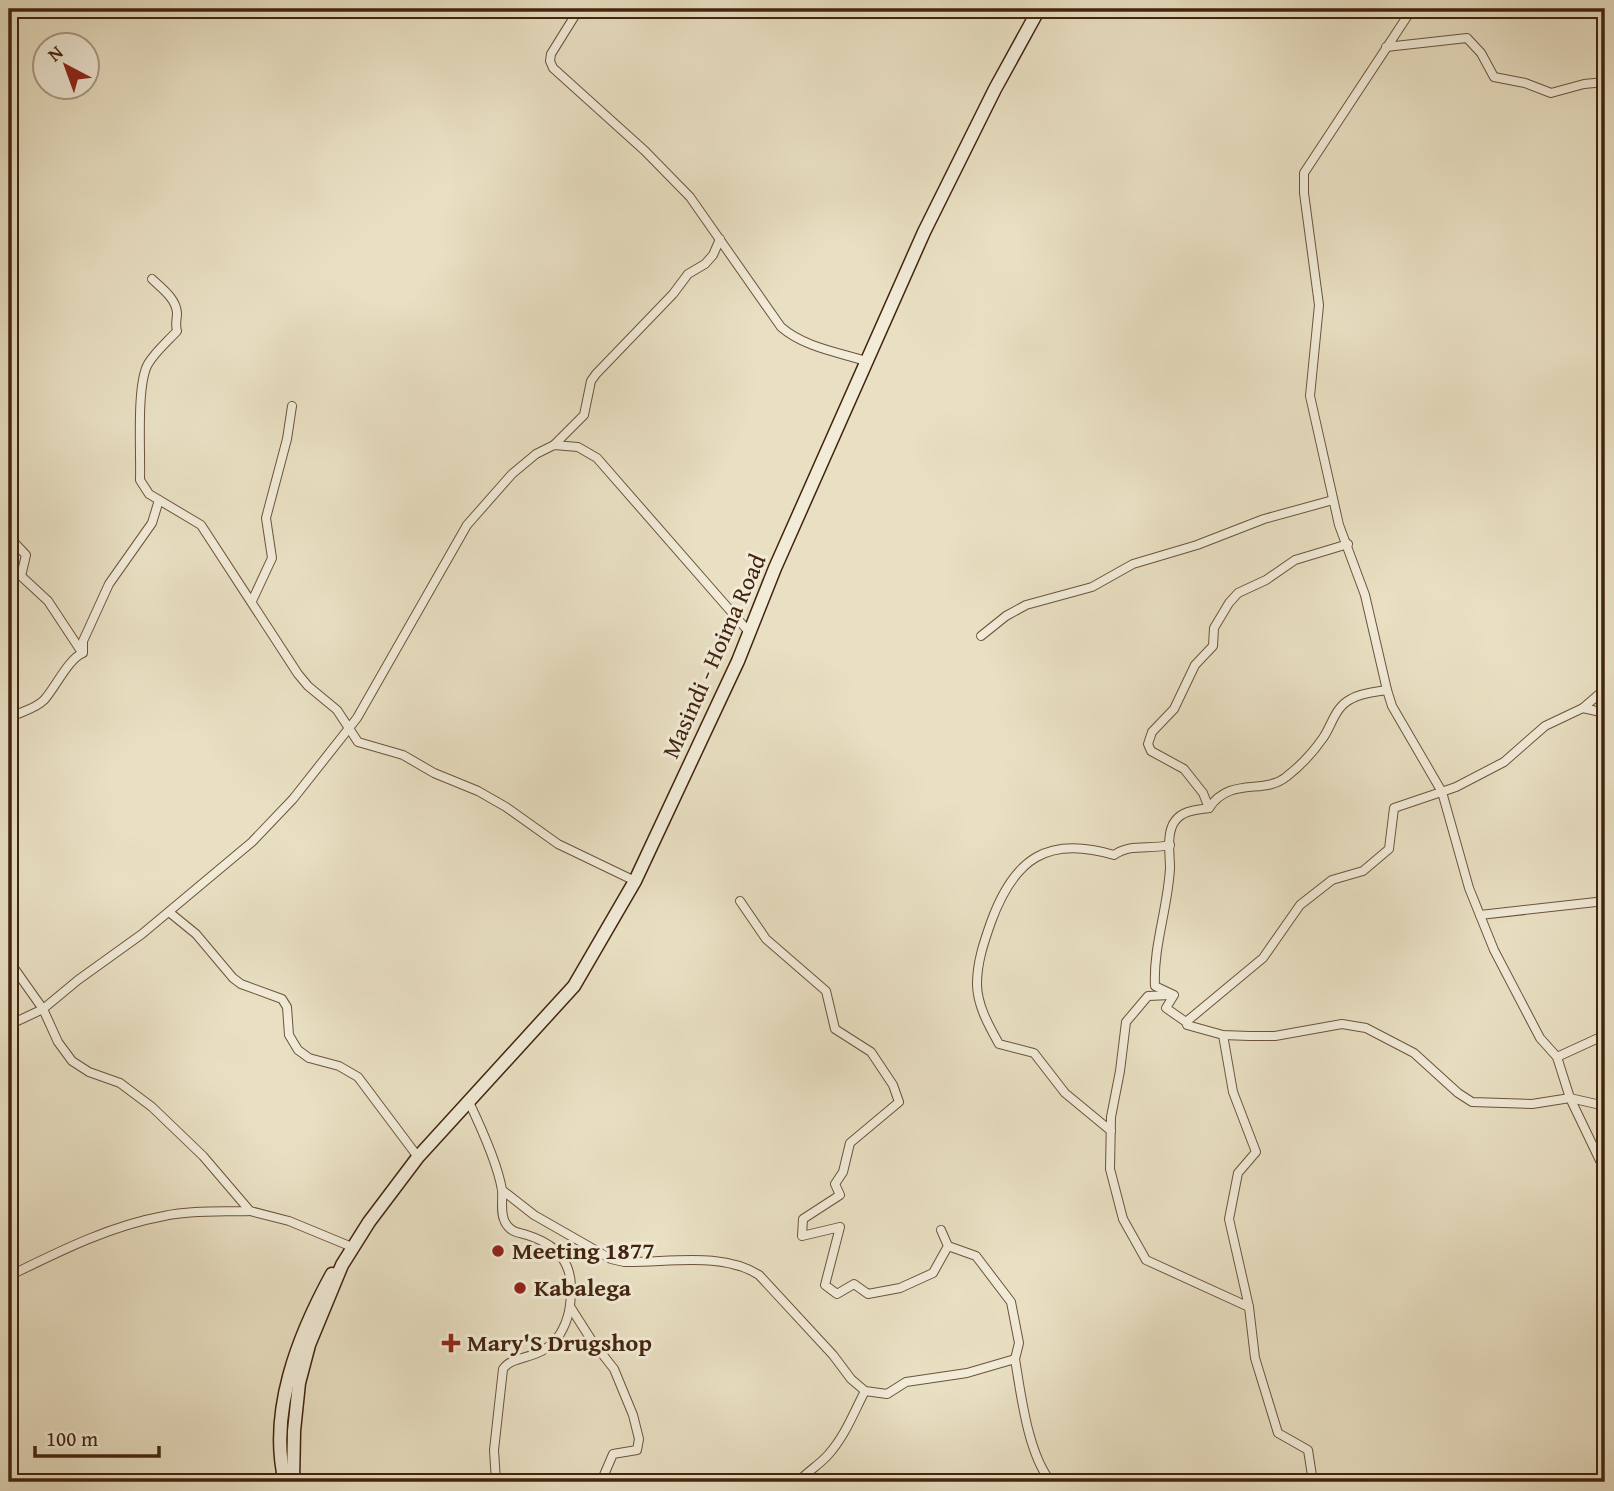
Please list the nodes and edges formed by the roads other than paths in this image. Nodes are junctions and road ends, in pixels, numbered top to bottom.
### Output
1 (579, 9) edge
2 (1037, 9) edge
3 (1412, 9) edge
4 (1386, 47) junction
5 (1605, 82) edge
6 (720, 239) junction
7 (152, 279) dead end
8 (866, 361) junction
9 (292, 406) dead end
10 (554, 445) junction
11 (159, 500) junction
12 (1333, 500) junction
13 (9, 537) edge
14 (1348, 544) junction
15 (251, 601) junction
16 (749, 632) junction
17 (981, 636) dead end
18 (82, 653) junction
19 (1605, 689) edge
20 (1387, 690) junction
21 (1583, 708) junction
22 (1605, 713) edge
23 (9, 718) edge
24 (349, 728) junction
25 (1442, 792) junction
26 (1209, 808) junction
27 (1170, 845) junction
28 (635, 881) junction
29 (740, 901) dead end
30 (1605, 901) edge
31 (169, 912) junction
32 (1480, 915) junction
33 (9, 961) edge
34 (1174, 995) junction
35 (43, 1009) junction
36 (1186, 1022) junction
37 (9, 1025) edge
38 (1223, 1035) junction
39 (1605, 1035) edge
40 (1557, 1058) junction
41 (1570, 1098) junction
42 (468, 1100) junction
43 (1605, 1106) edge
44 (1111, 1131) junction
45 (418, 1157) junction
46 (1605, 1171) edge
47 (502, 1190) junction
48 (250, 1211) junction
49 (941, 1230) dead end
50 (948, 1246) junction
51 (352, 1247) junction
52 (342, 1265) junction
53 (9, 1276) edge
54 (1249, 1307) junction
55 (571, 1308) junction
56 (1015, 1359) junction
57 (865, 1391) junction
58 (285, 1482) edge
59 (293, 1482) edge
60 (496, 1482) edge
61 (601, 1482) edge
62 (799, 1482) edge
63 (1051, 1482) edge
64 (1313, 1482) edge

1 - 6 street
2 - 8 main road, Masindi - Hoima Road
3 - 4 street
4 - 5 street
4 - 12 street
6 - 8 street
6 - 10 street
7 - 11 street
8 - 16 main road, Masindi - Hoima Road
9 - 15 street
10 - 16 street
10 - 24 street
11 - 15 street
11 - 18 street
12 - 14 street
12 - 17 street
13 - 18 street
14 - 20 street
14 - 26 street
15 - 24 street
16 - 28 main road, Masindi - Hoima Road
18 - 23 street
19 - 21 street
20 - 25 street
20 - 26 street
21 - 22 street
21 - 25 street
24 - 28 street
24 - 31 street
25 - 32 street
25 - 36 street
26 - 27 street
27 - 34 street
27 - 44 street
28 - 42 main road, Masindi - Hoima Road
29 - 50 street
30 - 32 street
31 - 35 street
31 - 45 street
32 - 40 street
33 - 35 street
34 - 36 street
34 - 44 street
35 - 37 street
35 - 48 street
36 - 38 street
38 - 41 street
38 - 54 street
39 - 40 street
40 - 41 street
41 - 43 street
41 - 46 street
42 - 45 main road, Masindi - Hoima Road
42 - 47 street
44 - 54 street
45 - 51 main road, Masindi - Hoima Road
47 - 55 street
47 - 57 street
48 - 51 street
48 - 53 street
49 - 50 street
50 - 56 street
51 - 52 main road, Masindi - Hoima Road
52 - 58 main road, Masindi - Hoima Road
52 - 59 main road, Masindi - Hoima Road
54 - 64 street
55 - 60 street
55 - 61 street
56 - 57 street
56 - 63 street
57 - 62 street

